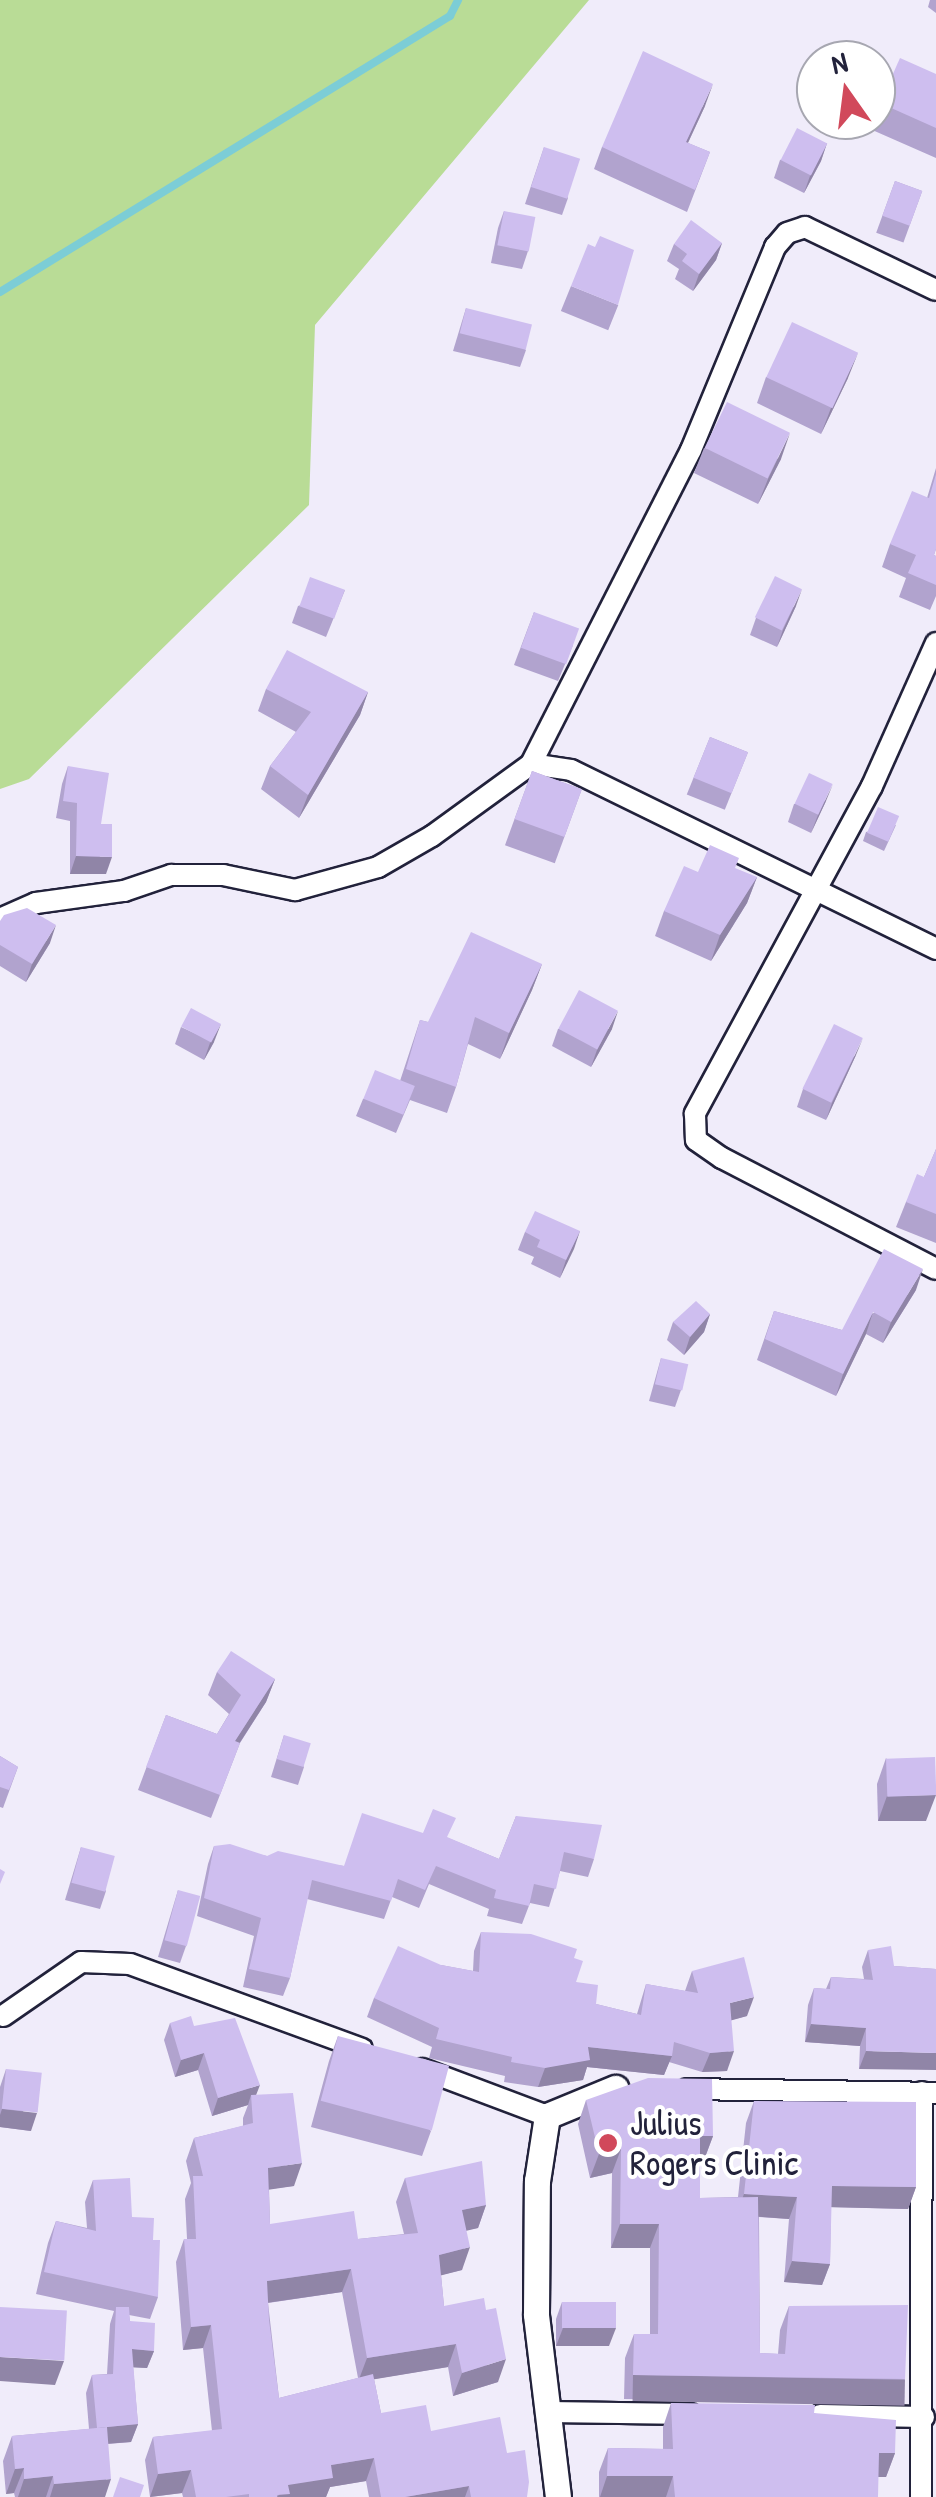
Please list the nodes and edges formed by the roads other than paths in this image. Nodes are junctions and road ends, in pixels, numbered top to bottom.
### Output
1 (936, 290) edge
2 (936, 643) edge
3 (531, 764) junction
4 (816, 893) junction
5 (0, 920) edge
6 (936, 948) edge
7 (936, 1269) edge
8 (3, 2016) dead end
9 (624, 2088) edge
10 (672, 2088) edge
11 (929, 2093) edge
12 (547, 2116) junction
13 (548, 2412) junction
14 (706, 2414) edge
15 (805, 2415) edge
16 (924, 2417) junction
17 (558, 2497) edge
18 (921, 2497) edge

1 - 3 street
2 - 4 street
3 - 4 street
3 - 5 street
4 - 6 street
4 - 7 street
8 - 12 street
9 - 12 street
10 - 11 street
11 - 16 street
12 - 13 street
13 - 14 street
13 - 17 street
15 - 16 street
16 - 18 street

